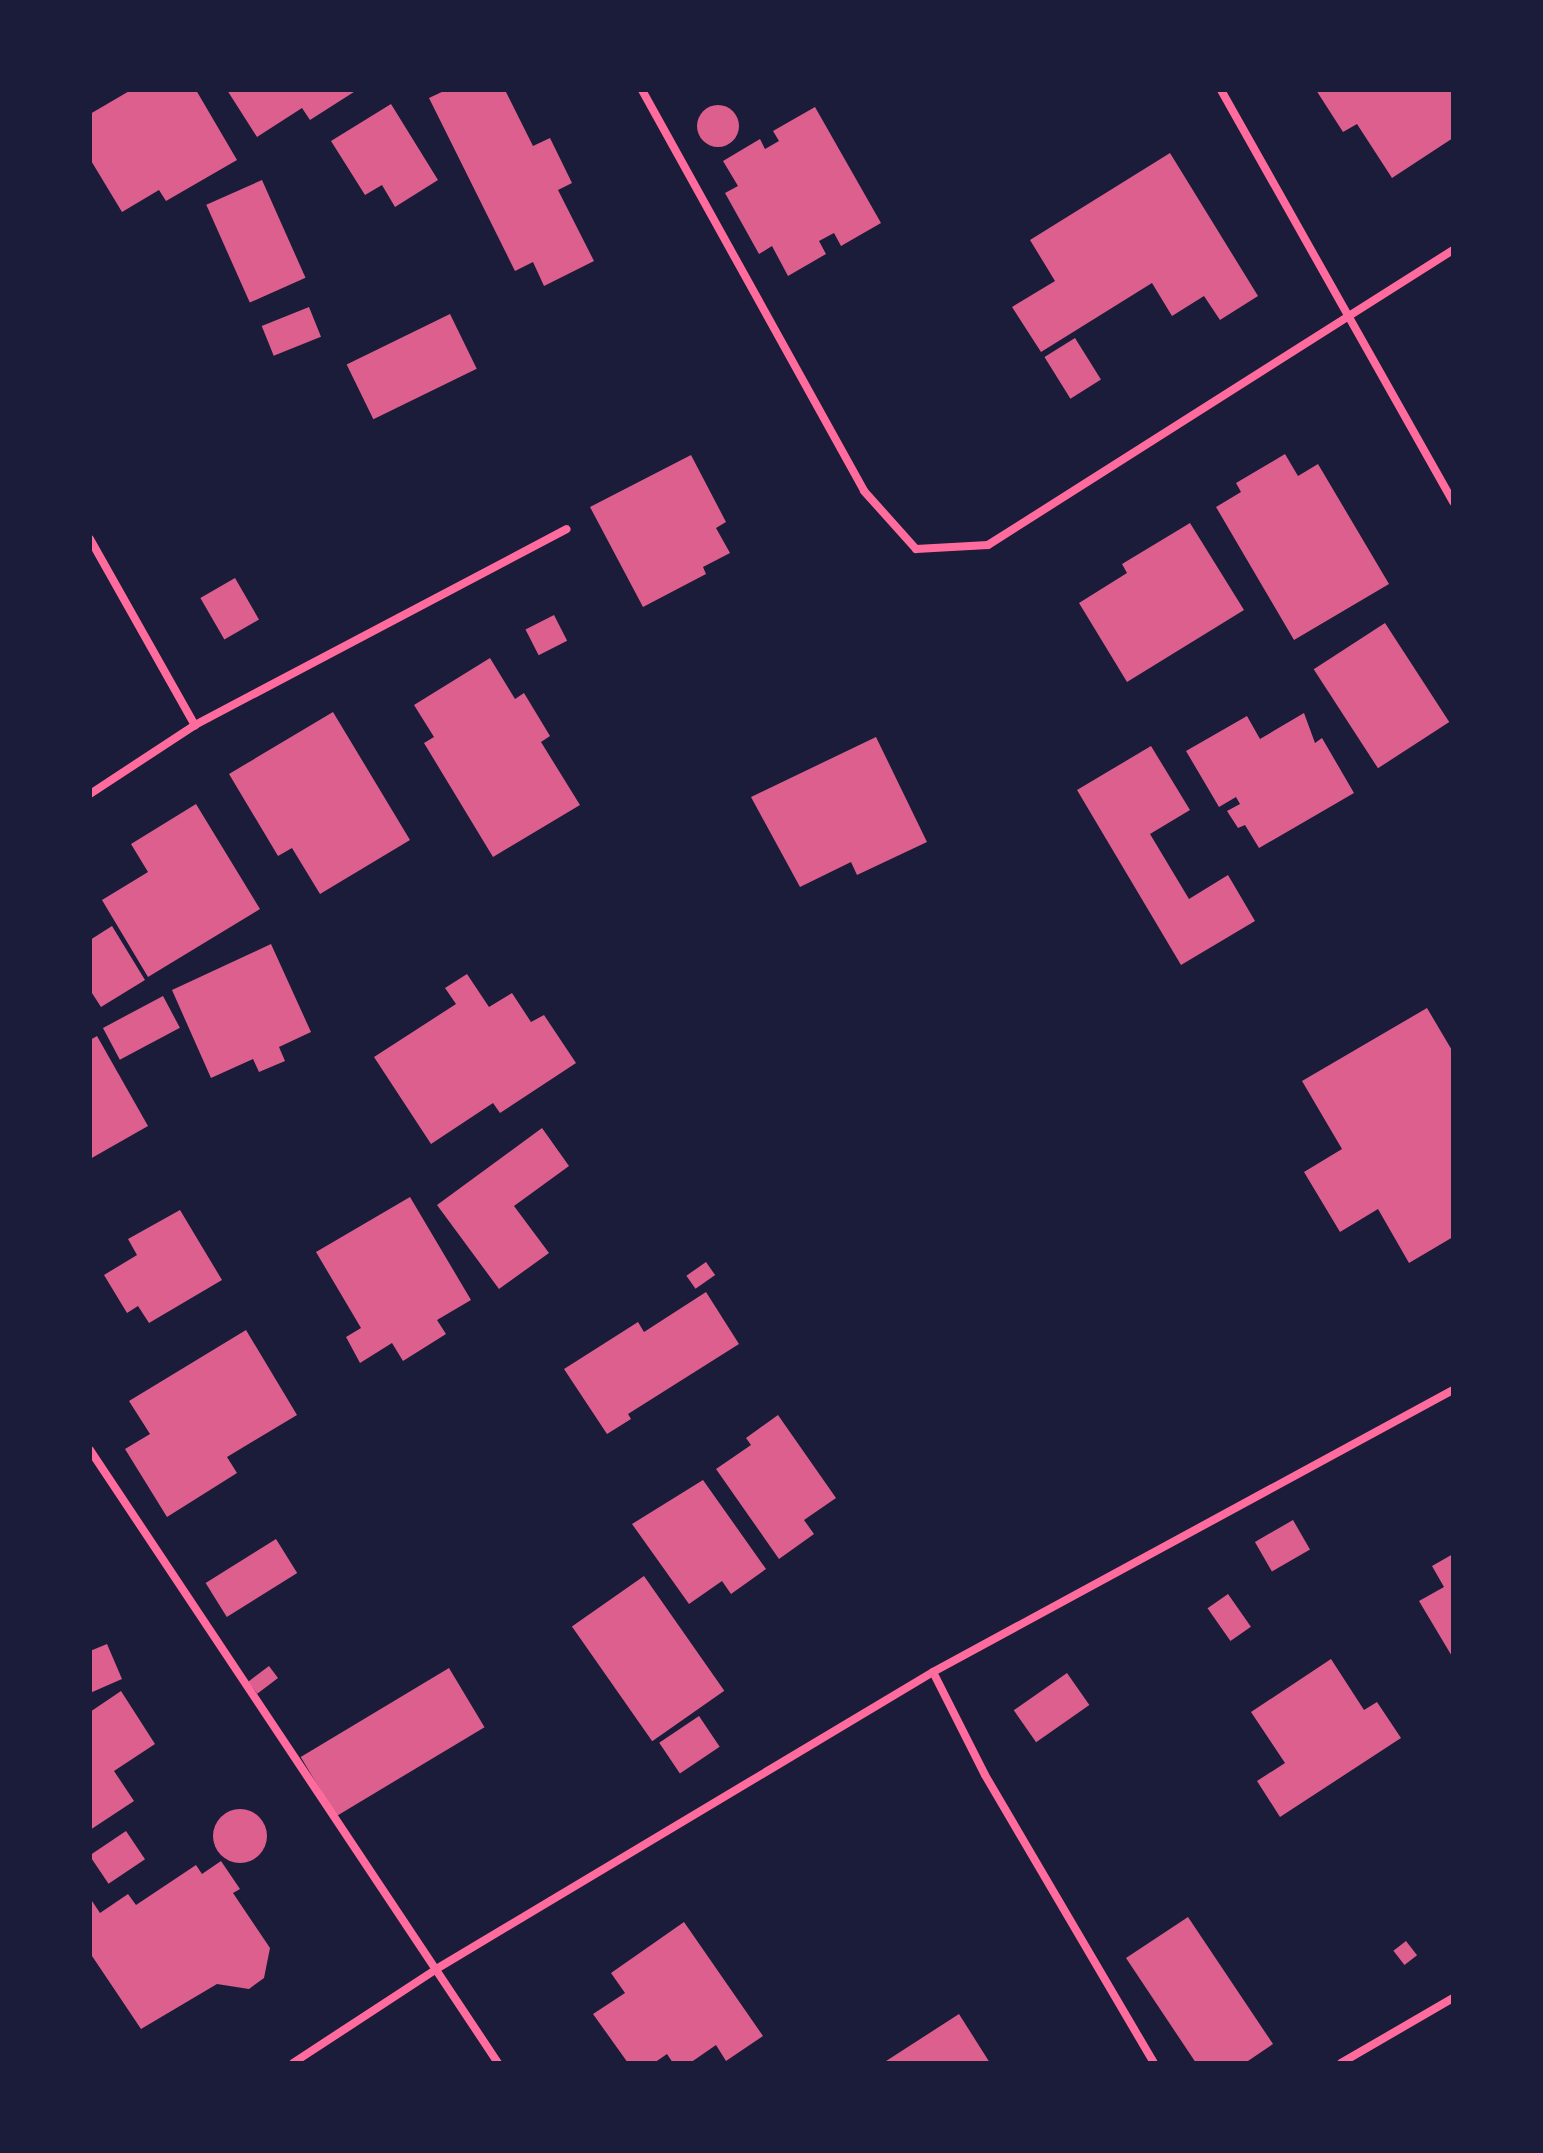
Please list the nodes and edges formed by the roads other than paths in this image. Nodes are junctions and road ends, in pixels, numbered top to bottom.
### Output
1 (642, 90) edge
2 (1221, 90) edge
3 (1453, 250) edge
4 (1347, 318) junction
5 (1453, 502) edge
6 (567, 529) dead end
7 (90, 539) edge
8 (195, 725) junction
9 (90, 794) edge
10 (1453, 1390) edge
11 (90, 1450) edge
12 (933, 1672) junction
13 (438, 1968) junction
14 (1453, 1998) edge
15 (293, 2063) edge
16 (498, 2063) edge
17 (1154, 2063) edge
18 (1341, 2063) edge

1 - 4 street
2 - 4 street
3 - 4 street
4 - 5 street
6 - 8 street
7 - 8 street
8 - 9 street
10 - 12 street
11 - 13 street
12 - 13 street
12 - 17 street
13 - 15 street
13 - 16 street
14 - 18 street

